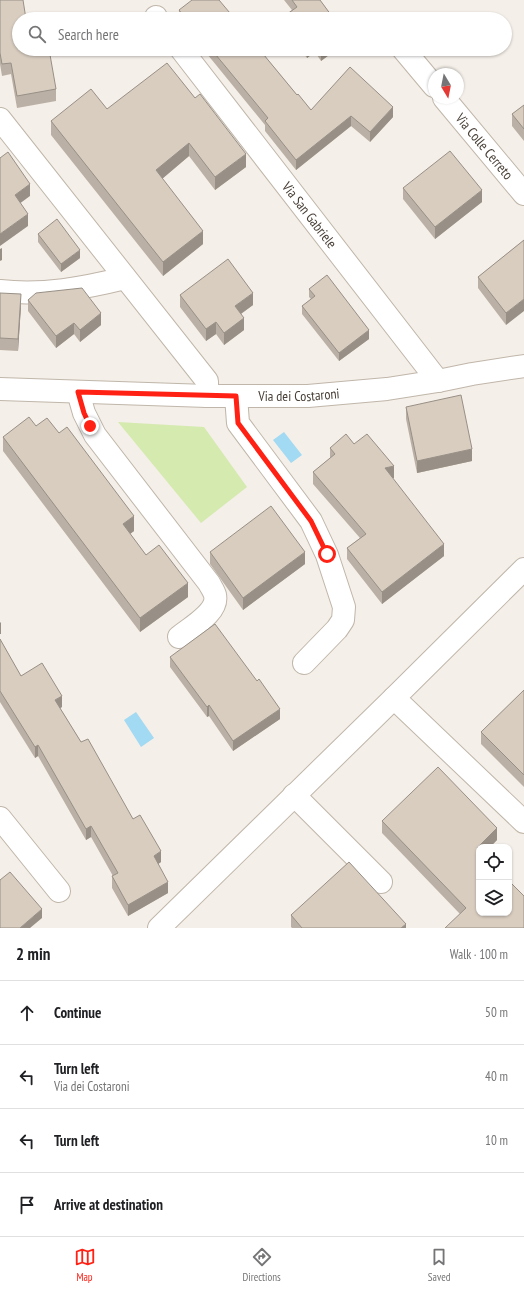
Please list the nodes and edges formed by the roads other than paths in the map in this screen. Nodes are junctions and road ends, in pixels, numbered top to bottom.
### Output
1 (185, 56) edge
2 (409, 56) edge
3 (428, 79) edge
4 (449, 104) edge
5 (3, 128) edge
6 (524, 194) edge
7 (125, 278) junction
8 (0, 291) edge
9 (524, 366) edge
10 (438, 381) junction
11 (0, 389) edge
12 (78, 392) junction
13 (207, 396) junction
14 (236, 396) junction
15 (524, 569) edge
16 (179, 637) dead end
17 (304, 663) dead end
18 (394, 698) junction
19 (294, 796) junction
20 (0, 818) edge
21 (524, 822) edge
22 (381, 882) dead end
23 (58, 891) dead end
24 (159, 928) edge

1 - 10 street, Via San Gabriele
2 - 3 street
4 - 6 street, Via Colle Cerreto
5 - 7 street
7 - 8 street
7 - 13 street
9 - 10 street, Via dei Costaroni
10 - 14 street, Via dei Costaroni
11 - 12 street, Via dei Costaroni
12 - 13 street, Via dei Costaroni
12 - 16 street
13 - 14 street, Via dei Costaroni
14 - 17 street
15 - 18 street
18 - 19 street
18 - 21 street
19 - 22 street
19 - 24 street
20 - 23 street

